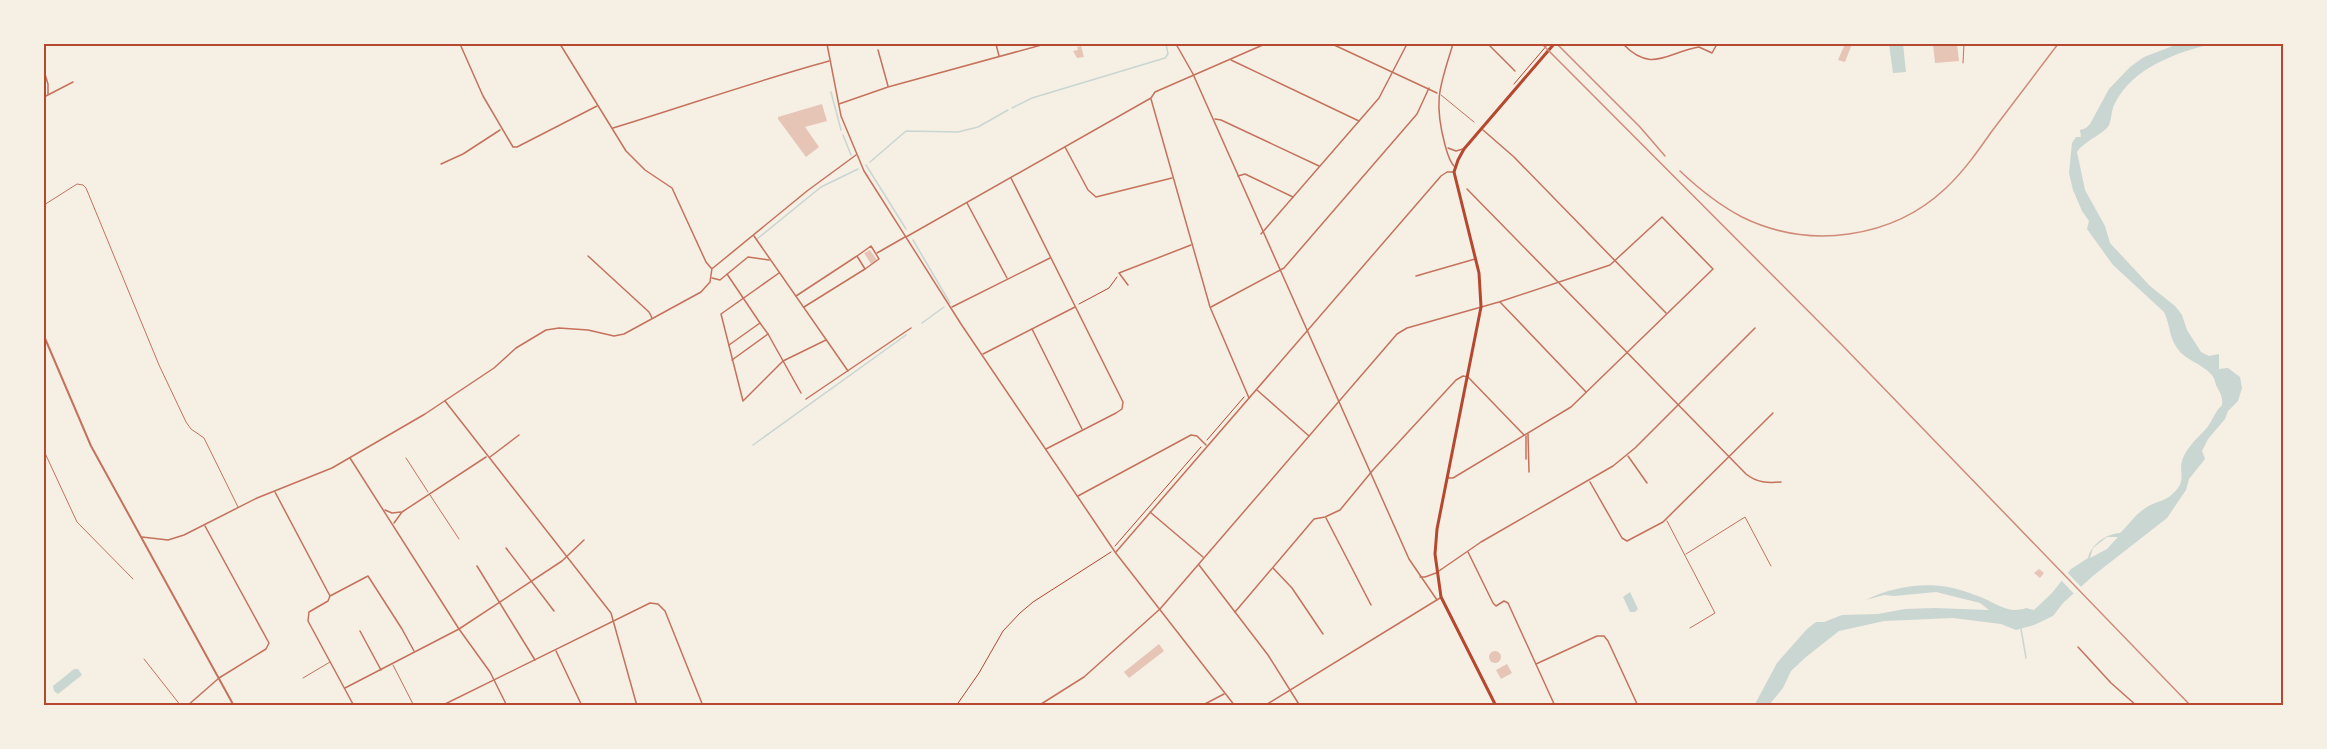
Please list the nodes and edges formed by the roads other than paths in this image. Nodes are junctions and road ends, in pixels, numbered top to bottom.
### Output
1 (460, 44) edge
2 (560, 44) edge
3 (826, 44) edge
4 (996, 44) edge
5 (1045, 44) edge
6 (1176, 44) edge
7 (1251, 44) edge
8 (1266, 44) edge
9 (1332, 44) edge
10 (1407, 44) edge
11 (1453, 44) edge
12 (1488, 44) edge
13 (1554, 44) edge
14 (1623, 44) edge
15 (1716, 44) edge
16 (1964, 44) edge
17 (1253, 49) junction
18 (878, 51) dead end
19 (999, 56) junction
20 (1229, 59) junction
21 (830, 61) junction
22 (1963, 63) dead end
23 (44, 71) edge
24 (1515, 71) dead end
25 (1394, 72) junction
26 (1193, 74) junction
27 (73, 82) dead end
28 (888, 87) junction
29 (1429, 88) junction
30 (1438, 93) junction
31 (48, 95) junction
32 (44, 97) edge
33 (1151, 98) junction
34 (838, 104) junction
35 (598, 106) junction
36 (1213, 119) junction
37 (1360, 122) junction
38 (1474, 122) dead end
39 (501, 129) junction
40 (612, 129) junction
41 (1482, 129) junction
42 (1065, 147) junction
43 (1446, 147) junction
44 (1464, 149) junction
45 (856, 156) junction
46 (441, 164) dead end
47 (1320, 167) junction
48 (1455, 167) junction
49 (1454, 172) junction
50 (1238, 176) junction
51 (1010, 178) junction
52 (1173, 178) junction
53 (1467, 189) dead end
54 (1294, 198) junction
55 (966, 202) junction
56 (44, 205) edge
57 (1262, 233) junction
58 (754, 236) junction
59 (905, 237) junction
60 (1192, 245) junction
61 (876, 254) junction
62 (588, 256) dead end
63 (857, 256) junction
64 (1050, 257) junction
65 (1476, 259) junction
66 (770, 260) junction
67 (1616, 261) junction
68 (712, 268) junction
69 (865, 269) junction
70 (1280, 270) junction
71 (778, 273) junction
72 (727, 274) junction
73 (1416, 276) dead end
74 (712, 278) junction
75 (1008, 280) junction
76 (1559, 283) junction
77 (1128, 285) dead end
78 (795, 296) junction
79 (743, 298) junction
80 (1499, 302) junction
81 (1075, 307) junction
82 (1210, 307) junction
83 (1481, 307) junction
84 (803, 308) junction
85 (951, 308) junction
86 (1667, 313) junction
87 (653, 319) junction
88 (760, 323) junction
89 (911, 328) dead end
90 (1755, 328) dead end
91 (1032, 329) junction
92 (1307, 331) junction
93 (768, 334) junction
94 (44, 336) edge
95 (826, 340) junction
96 (728, 345) junction
97 (1627, 353) junction
98 (982, 354) junction
99 (732, 360) junction
100 (783, 361) junction
101 (848, 371) junction
102 (1468, 377) junction
103 (1256, 390) junction
104 (1587, 392) junction
105 (801, 393) dead end
106 (1249, 398) junction
107 (806, 399) dead end
108 (1338, 400) junction
109 (445, 401) junction
110 (1678, 406) junction
111 (1773, 413) dead end
112 (1082, 430) junction
113 (1526, 434) junction
114 (519, 435) dead end
115 (1309, 436) junction
116 (1208, 446) junction
117 (1045, 449) junction
118 (44, 451) edge
119 (1627, 455) junction
120 (489, 457) junction
121 (1728, 457) junction
122 (350, 458) junction
123 (406, 458) dead end
124 (1526, 459) dead end
125 (1529, 472) dead end
126 (1371, 474) junction
127 (1447, 478) junction
128 (1589, 481) junction
129 (1781, 482) dead end
130 (1647, 483) dead end
131 (274, 491) junction
132 (430, 495) junction
133 (1077, 497) junction
134 (239, 508) junction
135 (383, 509) junction
136 (402, 512) junction
137 (1150, 512) junction
138 (1325, 517) junction
139 (1666, 519) junction
140 (393, 524) junction
141 (205, 525) junction
142 (141, 537) junction
143 (152, 539) junction
144 (459, 539) dead end
145 (584, 540) dead end
146 (145, 545) junction
147 (506, 548) dead end
148 (1115, 552) junction
149 (1468, 552) junction
150 (1685, 555) junction
151 (566, 556) junction
152 (1203, 558) junction
153 (1198, 565) junction
154 (477, 566) dead end
155 (1771, 566) dead end
156 (1273, 567) junction
157 (1436, 573) junction
158 (1419, 577) junction
159 (133, 579) dead end
160 (530, 581) junction
161 (330, 596) junction
162 (1441, 597) junction
163 (1437, 600) junction
164 (500, 601) junction
165 (1371, 605) dead end
166 (1160, 609) junction
167 (554, 611) dead end
168 (1235, 612) junction
169 (614, 620) junction
170 (1690, 628) dead end
171 (459, 629) junction
172 (360, 632) dead end
173 (1323, 634) dead end
174 (2078, 647) dead end
175 (556, 650) junction
176 (414, 652) junction
177 (144, 659) dead end
178 (536, 660) junction
179 (330, 662) junction
180 (393, 664) junction
181 (1536, 664) junction
182 (381, 670) junction
183 (219, 678) junction
184 (303, 678) dead end
185 (495, 680) junction
186 (345, 688) junction
187 (1290, 691) junction
188 (1225, 693) junction
189 (181, 705) edge
190 (187, 705) edge
191 (234, 705) edge
192 (354, 705) edge
193 (414, 705) edge
194 (441, 705) edge
195 (445, 705) edge
196 (507, 705) edge
197 (582, 705) edge
198 (637, 705) edge
199 (703, 705) edge
200 (1038, 705) edge
201 (1201, 705) edge
202 (1235, 705) edge
203 (1264, 705) edge
204 (1300, 705) edge
205 (1496, 705) edge
206 (1555, 705) edge
207 (1638, 705) edge
208 (2137, 705) edge

1 - 39 street
2 - 35 street
3 - 21 street
4 - 19 street
5 - 19 street
6 - 26 street
7 - 17 street
8 - 17 street
9 - 25 street
10 - 25 street
11 - 30 street
12 - 24 street
13 - 41 main road
14 - 15 street
16 - 22 lane
17 - 20 street
18 - 28 street
19 - 28 street
20 - 26 street
20 - 37 street
21 - 34 street
21 - 40 street
23 - 31 street
25 - 29 street
25 - 37 street
26 - 33 street
26 - 36 street
27 - 31 street
28 - 34 street
29 - 30 street
29 - 70 street
30 - 38 lane
30 - 43 street
31 - 32 street
33 - 42 street
33 - 52 street
34 - 45 street
35 - 39 street
35 - 40 street
36 - 47 street
36 - 50 street
37 - 47 street
39 - 46 street
40 - 68 street
41 - 44 main road
41 - 67 street
42 - 51 street
42 - 52 street
43 - 44 street
43 - 48 street
44 - 48 main road
45 - 58 street
45 - 59 street
47 - 54 street
48 - 49 main road
49 - 65 main road
49 - 92 street
50 - 54 street
50 - 57 street
51 - 55 street
51 - 64 street
52 - 60 street
53 - 76 street
54 - 57 street
55 - 59 street
55 - 75 street
56 - 134 lane
57 - 70 street
58 - 66 street
58 - 68 street
59 - 61 street
59 - 85 street
60 - 77 street
60 - 82 street
61 - 63 street
61 - 69 street
62 - 87 street
63 - 69 street
63 - 78 street
64 - 75 street
64 - 81 street
65 - 73 street
65 - 83 main road
66 - 71 street
66 - 72 street
67 - 76 street
67 - 86 street
67 - 86 street
68 - 74 street
69 - 84 street
70 - 82 street
70 - 92 street
71 - 78 street
71 - 79 street
72 - 74 street
72 - 79 street
74 - 87 street
75 - 85 street
76 - 80 street
76 - 97 street
78 - 84 street
79 - 88 street
79 - 96 street
80 - 83 street
80 - 104 street
81 - 91 street
81 - 112 street
82 - 106 street
83 - 102 main road
83 - 108 street
84 - 95 street
85 - 98 street
86 - 97 street
87 - 109 street
88 - 93 street
88 - 96 street
89 - 101 street
90 - 110 street
91 - 98 street
91 - 112 street
92 - 103 street
92 - 108 street
93 - 99 street
93 - 100 street
94 - 142 street
95 - 100 street
95 - 101 street
96 - 99 street
97 - 104 street
97 - 110 street
98 - 117 street
99 - 100 street
100 - 105 street
101 - 107 street
102 - 113 street
102 - 126 street
102 - 127 main road
103 - 106 street
103 - 115 street
104 - 113 street
106 - 116 street
108 - 115 street
108 - 126 street
109 - 120 street
109 - 122 street
110 - 119 street
110 - 121 street
111 - 121 street
112 - 117 street
113 - 124 street
113 - 125 street
113 - 127 street
114 - 120 street
115 - 152 street
116 - 133 street
116 - 137 street
117 - 133 street
118 - 159 lane
119 - 128 street
119 - 130 street
120 - 132 street
120 - 151 street
121 - 129 street
121 - 139 street
122 - 131 street
122 - 135 street
123 - 132 lane
126 - 138 street
126 - 158 street
127 - 157 main road
128 - 139 street
128 - 149 street
131 - 134 street
131 - 161 street
132 - 136 street
132 - 144 lane
133 - 148 street
134 - 141 street
135 - 136 street
135 - 140 street
136 - 140 street
137 - 148 street
137 - 152 street
138 - 156 street
138 - 165 street
139 - 150 lane
140 - 171 street
141 - 143 street
141 - 183 street
142 - 143 street
142 - 146 street
143 - 146 street
145 - 151 street
146 - 183 street
147 - 160 street
148 - 166 street
149 - 157 street
149 - 181 street
150 - 155 lane
150 - 170 lane
151 - 160 street
151 - 169 street
152 - 153 street
153 - 166 street
153 - 168 street
154 - 164 street
156 - 168 street
156 - 173 street
157 - 158 street
157 - 162 main road
158 - 163 street
160 - 164 street
160 - 167 street
161 - 176 street
161 - 179 street
162 - 163 street
162 - 205 main road
163 - 187 street
164 - 171 street
164 - 178 street
166 - 188 street
166 - 200 street
168 - 187 street
169 - 175 street
169 - 198 street
169 - 199 street
171 - 176 street
171 - 185 street
172 - 182 street
174 - 208 street
175 - 178 street
175 - 197 street
176 - 180 street
177 - 189 lane
178 - 185 street
179 - 184 lane
179 - 186 street
180 - 182 street
180 - 193 lane
181 - 206 street
181 - 207 street
182 - 186 street
183 - 190 street
183 - 191 street
185 - 195 street
185 - 196 street
186 - 192 street
187 - 203 street
187 - 204 street
188 - 201 street
188 - 202 street
194 - 195 street

